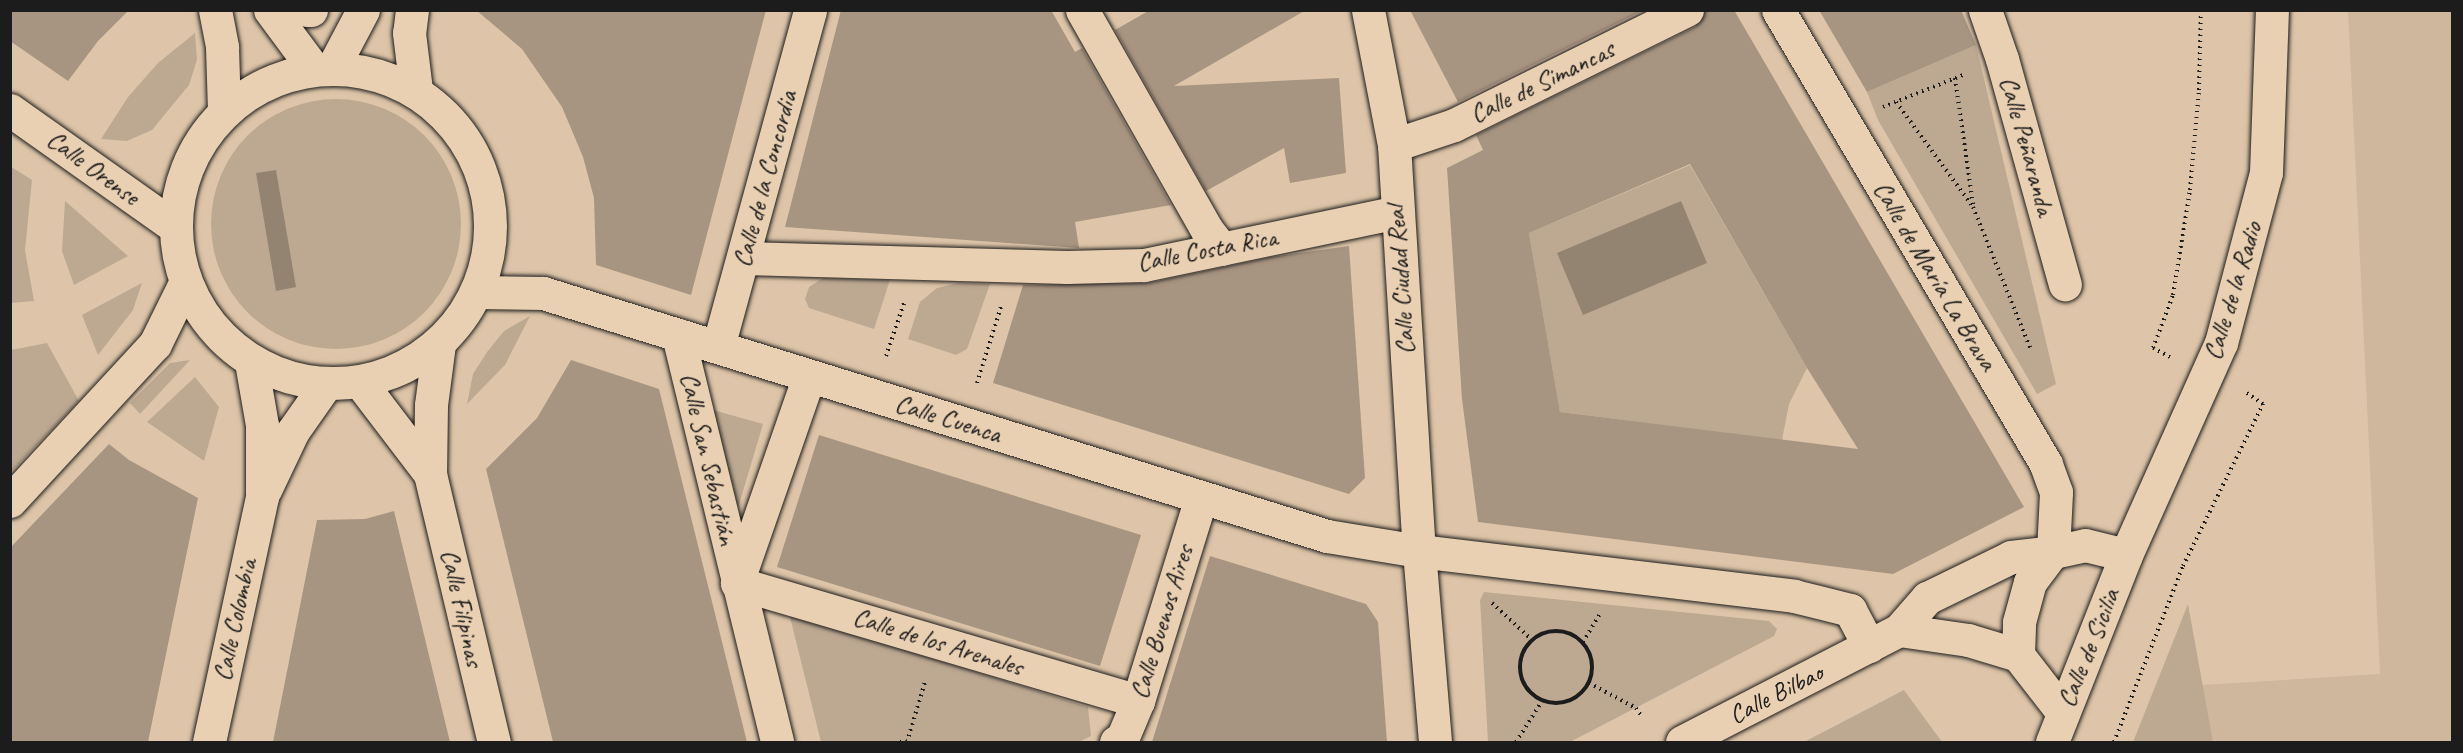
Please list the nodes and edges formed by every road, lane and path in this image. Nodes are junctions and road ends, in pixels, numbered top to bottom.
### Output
1 (215, 10) edge
2 (270, 10) edge
3 (363, 10) edge
4 (412, 10) edge
5 (810, 10) edge
6 (1368, 10) edge
7 (1687, 10) edge
8 (1778, 10) edge
9 (1985, 10) edge
10 (2201, 10) edge
11 (2272, 10) edge
12 (1092, 14) edge
13 (2002, 59) junction
14 (323, 68) junction
15 (1955, 78) junction
16 (416, 90) junction
17 (1896, 102) junction
18 (10, 110) edge
19 (1877, 110) dead end
20 (224, 112) junction
21 (1394, 145) junction
22 (1973, 207) junction
23 (1397, 212) junction
24 (175, 227) junction
25 (1222, 249) junction
26 (744, 258) junction
27 (918, 263) junction
28 (1014, 266) junction
29 (185, 283) junction
30 (2066, 284) dead end
31 (477, 292) junction
32 (678, 335) junction
33 (439, 344) junction
34 (718, 347) junction
35 (2033, 356) dead end
36 (885, 357) dead end
37 (251, 362) junction
38 (2176, 362) dead end
39 (809, 376) junction
40 (360, 382) junction
41 (326, 384) junction
42 (975, 386) dead end
43 (2237, 387) dead end
44 (430, 474) junction
45 (262, 497) junction
46 (1201, 498) junction
47 (10, 501) edge
48 (1419, 551) junction
49 (2053, 552) junction
50 (2127, 555) junction
51 (737, 583) junction
52 (1489, 600) dead end
53 (1606, 603) dead end
54 (1899, 630) junction
55 (1531, 639) junction
56 (938, 641) junction
57 (1583, 642) junction
58 (1869, 646) junction
59 (2018, 655) junction
60 (1589, 683) junction
61 (1138, 701) junction
62 (1542, 701) junction
63 (1642, 717) dead end
64 (2058, 728) edge
65 (209, 742) edge
66 (494, 742) edge
67 (777, 742) edge
68 (900, 742) edge
69 (907, 742) edge
70 (1116, 742) edge
71 (1435, 742) edge
72 (1516, 742) edge
73 (1682, 742) edge
74 (2114, 742) edge

1 - 20 street
2 - 14 street
3 - 14 street
4 - 16 street
5 - 26 street, Calle de la Concordia
6 - 21 street, Calle Ciudad Real
7 - 21 street, Calle de Simancas
8 - 49 street, Calle de María La Brava
9 - 13 street, Calle Peñaranda
10 - 38 path
11 - 50 street, Calle de la Radio
12 - 25 street
13 - 15 path
13 - 30 street, Calle Peñaranda
14 - 16 street
14 - 20 street
15 - 17 path
15 - 22 path
16 - 31 street
17 - 19 path
17 - 22 path
18 - 24 street, Calle Orense
20 - 24 street
21 - 23 street, Calle Ciudad Real
22 - 35 path
23 - 25 street, Calle Costa Rica
23 - 48 street, Calle Ciudad Real
24 - 29 street
25 - 28 street, Calle Costa Rica
26 - 27 street, Calle Costa Rica
26 - 34 street, Calle de la Concordia
27 - 28 street, Calle Costa Rica
27 - 36 path
28 - 42 path
29 - 37 street
29 - 47 street
31 - 32 street, Calle Cuenca
31 - 33 street
32 - 34 street, Calle Cuenca
32 - 51 street, Calle San Sebastián
33 - 40 street
33 - 44 street, Calle Filipinas
34 - 39 street, Calle Cuenca
37 - 41 street
37 - 45 street, Calle Colombia
39 - 46 street, Calle Cuenca
39 - 51 street, Calle San Sebastián
40 - 41 street
40 - 44 street, Calle Filipinas
41 - 45 street, Calle Colombia
43 - 74 path
44 - 66 street, Calle Filipinas
45 - 65 street, Calle Colombia
46 - 48 street, Calle Cuenca
46 - 61 street, Calle Buenos Aires
48 - 58 street
48 - 71 street, Calle Ciudad Real
49 - 50 street, Calle Bilbao
49 - 54 street, Calle Bilbao
49 - 59 street
50 - 64 street, Calle de Sicilia
51 - 56 street, Calle de los Arenales
51 - 67 street, Calle San Sebastián
52 - 55 path
53 - 57 path
54 - 58 street, Calle Bilbao
54 - 59 street
55 - 57 path
55 - 62 path
56 - 61 street, Calle de los Arenales
56 - 69 path
57 - 60 path
58 - 73 street, Calle Bilbao
59 - 64 street
60 - 62 path
60 - 63 path
61 - 70 street, Calle Buenos Aires
62 - 72 path
68 - 69 path

